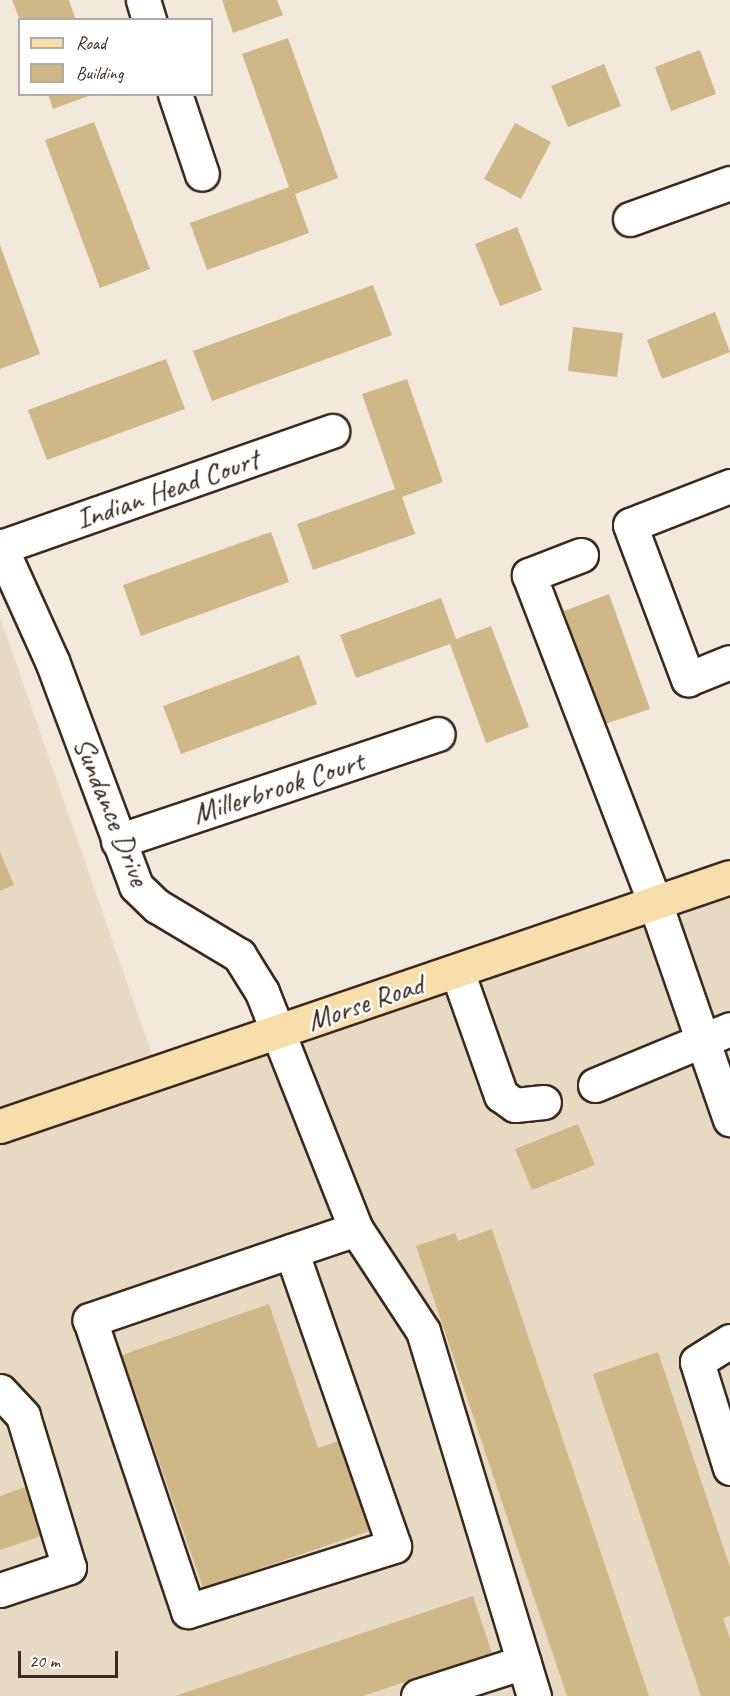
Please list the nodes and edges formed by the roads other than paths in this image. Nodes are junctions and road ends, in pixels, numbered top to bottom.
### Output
1 (143, 0) edge
2 (148, 18) edge
3 (176, 96) edge
4 (202, 174) dead end
5 (730, 183) edge
6 (630, 219) dead end
7 (332, 431) dead end
8 (730, 486) edge
9 (730, 501) edge
10 (0, 547) edge
11 (580, 555) dead end
12 (727, 669) edge
13 (685, 671) junction
14 (438, 734) dead end
15 (118, 841) junction
16 (730, 877) edge
17 (655, 903) junction
18 (457, 971) junction
19 (278, 1032) junction
20 (716, 1033) edge
21 (595, 1085) dead end
22 (544, 1102) dead end
23 (730, 1119) edge
24 (0, 1126) edge
25 (356, 1229) junction
26 (291, 1251) junction
27 (730, 1341) edge
28 (0, 1391) edge
29 (730, 1468) edge
30 (0, 1590) edge
31 (524, 1662) junction
32 (418, 1696) edge
33 (534, 1696) edge

1 - 2 street
3 - 4 street
5 - 6 street
7 - 10 street, Indian Head Court
8 - 13 street
9 - 13 street
10 - 15 street, Sundance Drive
11 - 17 street
12 - 13 street
14 - 15 street, Millerbrook Court
15 - 19 street, Sundance Drive
16 - 17 main road, Morse Road
17 - 18 main road, Morse Road
17 - 20 street
18 - 19 main road, Morse Road
18 - 22 street
19 - 24 main road, Morse Road
19 - 25 street, Sundance Drive
20 - 21 street
20 - 23 street
25 - 26 street
25 - 31 street, Sundance Drive
26 - 26 street
27 - 29 street
28 - 30 street
31 - 32 street
31 - 33 street, Sundance Drive

